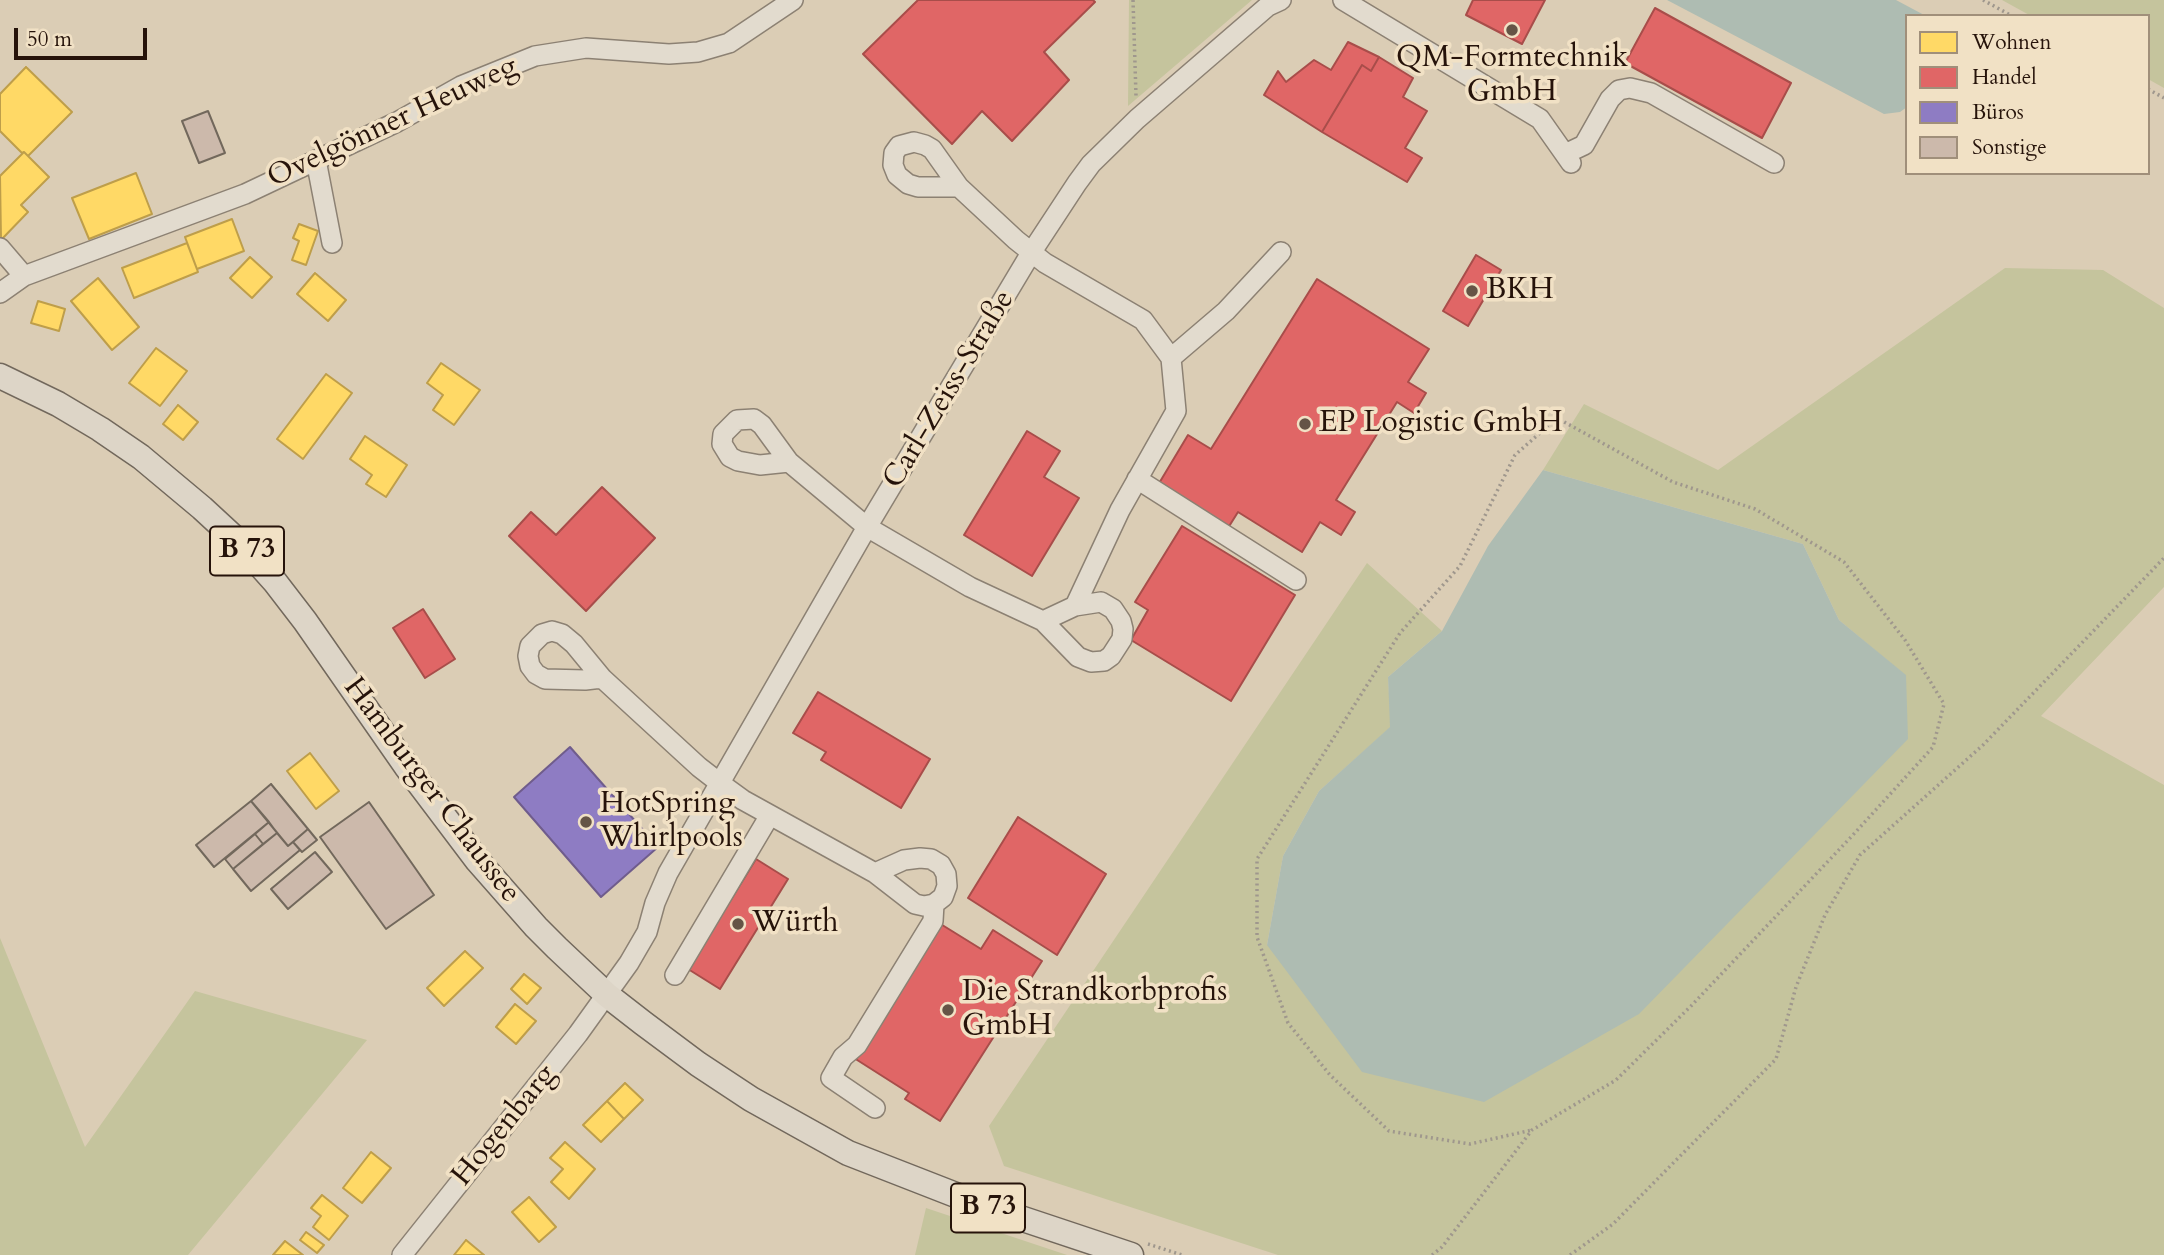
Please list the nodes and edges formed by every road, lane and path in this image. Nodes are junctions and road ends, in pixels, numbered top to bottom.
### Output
1 (793, 0) edge
2 (1133, 0) edge
3 (1280, 0) edge
4 (1342, 0) edge
5 (1983, 0) edge
6 (2008, 14) edge
7 (1137, 119) junction
8 (316, 160) junction
9 (1774, 163) dead end
10 (960, 187) dead end
11 (332, 243) dead end
12 (0, 248) edge
13 (1281, 252) dead end
14 (1031, 253) junction
15 (24, 276) junction
16 (0, 293) edge
17 (1171, 358) junction
18 (0, 376) edge
19 (789, 461) dead end
20 (1137, 479) junction
21 (867, 527) junction
22 (2164, 558) edge
23 (1296, 580) dead end
24 (1075, 606) junction
25 (1043, 621) junction
26 (602, 678) dead end
27 (721, 784) junction
28 (770, 815) junction
29 (875, 873) junction
30 (934, 904) junction
31 (675, 975) dead end
32 (607, 995) junction
33 (875, 1108) dead end
34 (1532, 1130) junction
35 (1137, 1249) edge
36 (402, 1255) edge
37 (1182, 1255) edge
38 (1432, 1255) edge
39 (1570, 1255) edge

1 - 8 street, Ovelgönner Heuweg
2 - 7 path
3 - 7 street, Carl-Zeiss-Straße
4 - 9 street
5 - 6 path
7 - 14 street, Carl-Zeiss-Straße
8 - 11 street
8 - 15 street, Ovelgönner Heuweg
10 - 14 street
12 - 15 street
13 - 17 street
14 - 17 street
14 - 21 street, Carl-Zeiss-Straße
15 - 16 street, Ovelgönner Heuweg
17 - 20 street
18 - 32 main road, Hamburger Chaussee / B 73
19 - 21 street, Carl-Zeiss-Straße
20 - 23 street
20 - 24 street
21 - 25 street, Carl-Zeiss-Straße
21 - 27 street, Carl-Zeiss-Straße
22 - 39 path
24 - 25 street, Carl-Zeiss-Straße
24 - 25 street, Carl-Zeiss-Straße
26 - 27 street
27 - 28 street
27 - 32 street, Carl-Zeiss-Straße
28 - 29 street
28 - 31 street
29 - 30 street
29 - 30 street
30 - 33 street
32 - 35 main road, Hamburger Chaussee / B 73
32 - 36 street, Hogenbarg
34 - 34 path
34 - 38 path
35 - 37 path

